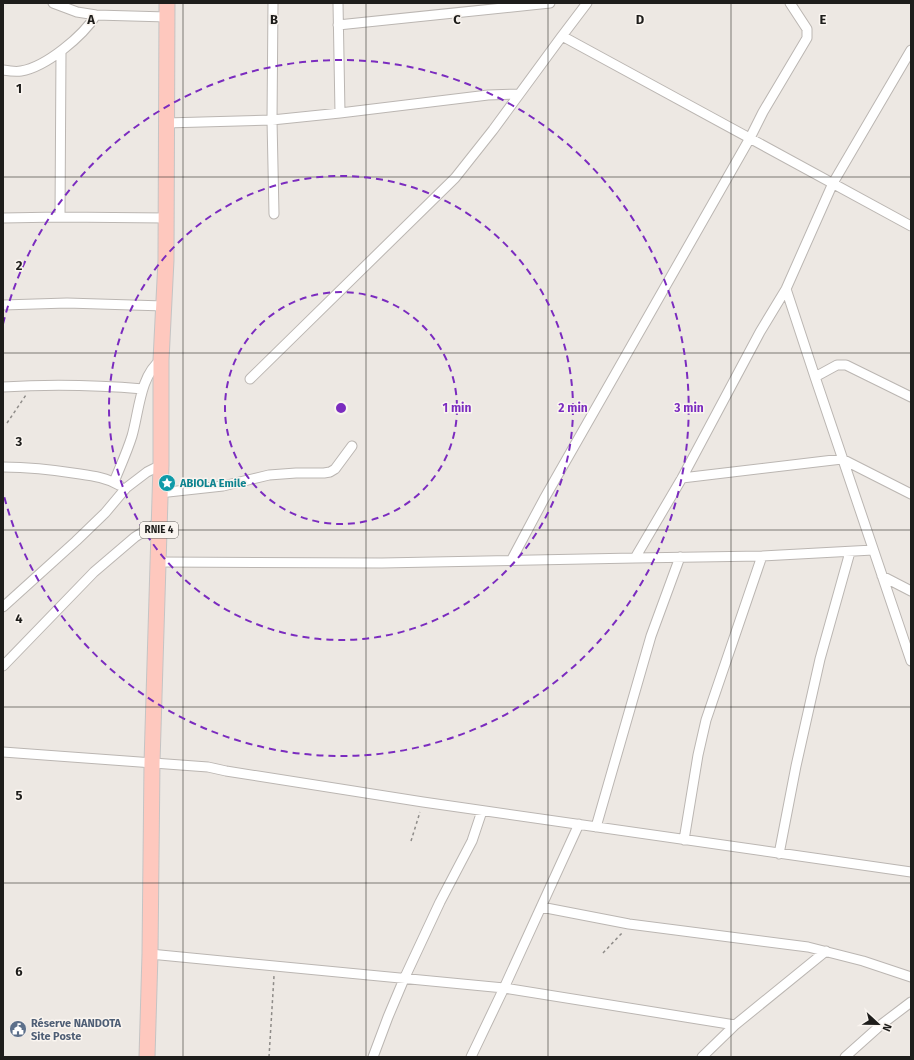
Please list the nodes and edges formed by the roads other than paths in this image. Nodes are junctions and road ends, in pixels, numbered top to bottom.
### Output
1 (53, 3) edge
2 (273, 3) edge
3 (338, 3) edge
4 (550, 3) edge
5 (587, 3) edge
6 (790, 3) edge
7 (167, 10) edge
8 (96, 14) junction
9 (338, 25) junction
10 (562, 36) junction
11 (911, 50) edge
12 (61, 51) junction
13 (3, 70) edge
14 (519, 94) junction
15 (340, 113) junction
16 (272, 120) junction
17 (166, 123) junction
18 (750, 138) junction
19 (833, 183) junction
20 (274, 214) dead end
21 (60, 217) junction
22 (3, 218) edge
23 (166, 218) junction
24 (911, 226) edge
25 (786, 289) junction
26 (3, 305) edge
27 (164, 306) junction
28 (161, 360) junction
29 (815, 377) junction
30 (250, 379) dead end
31 (3, 387) edge
32 (144, 389) junction
33 (911, 397) edge
34 (352, 446) dead end
35 (842, 459) junction
36 (161, 465) junction
37 (3, 467) edge
38 (682, 478) junction
39 (114, 482) junction
40 (126, 488) junction
41 (159, 493) junction
42 (911, 494) edge
43 (159, 522) junction
44 (873, 550) junction
45 (850, 552) junction
46 (762, 556) junction
47 (680, 557) junction
48 (635, 558) junction
49 (512, 560) junction
50 (159, 562) junction
51 (882, 576) junction
52 (911, 591) edge
53 (3, 607) edge
54 (911, 661) edge
55 (3, 666) edge
56 (3, 752) edge
57 (152, 763) junction
58 (482, 811) junction
59 (579, 824) junction
60 (596, 827) junction
61 (684, 840) junction
62 (779, 854) junction
63 (911, 872) edge
64 (541, 908) junction
65 (826, 951) junction
66 (150, 954) junction
67 (911, 977) edge
68 (404, 979) junction
69 (504, 988) junction
70 (911, 1002) edge
71 (735, 1026) junction
72 (147, 1057) edge
73 (373, 1057) edge
74 (471, 1057) edge
75 (702, 1057) edge
76 (845, 1057) edge

1 - 8 street
2 - 16 street
3 - 9 street
4 - 9 street
5 - 10 street
6 - 18 street
7 - 8 street
7 - 17 main road, RNIE 4
8 - 12 street
9 - 15 street
10 - 14 street
10 - 18 street
11 - 19 street
12 - 13 street
12 - 21 street
14 - 15 street
14 - 30 street
15 - 16 street
16 - 17 street
16 - 20 street
17 - 23 main road, RNIE 4
18 - 19 street
18 - 49 street
19 - 24 street
19 - 25 street
21 - 22 street
21 - 23 street
23 - 27 main road, RNIE 4
25 - 29 street
25 - 38 street
26 - 27 street
27 - 28 main road, RNIE 4
28 - 32 street
28 - 36 main road, RNIE 4
29 - 33 street
29 - 35 street
31 - 32 street
32 - 39 street
34 - 41 street
35 - 38 street
35 - 42 street
35 - 44 street
36 - 40 street
36 - 41 main road, RNIE 4
37 - 39 street
38 - 48 street
39 - 40 street
40 - 53 street
41 - 43 main road, RNIE 4
43 - 50 main road, RNIE 4
43 - 55 street
44 - 45 street
44 - 51 street
45 - 46 street
45 - 62 street
46 - 47 street
46 - 61 street
47 - 48 street
47 - 60 street
48 - 49 street
49 - 50 street
50 - 57 main road, RNIE 4
51 - 52 street
51 - 54 street
56 - 57 street
57 - 58 street
57 - 66 main road, RNIE 4
58 - 59 street
58 - 68 street
59 - 60 street
59 - 64 street
60 - 61 street
61 - 62 street
62 - 63 street
64 - 65 street
64 - 69 street
65 - 67 street
65 - 71 street
66 - 68 street
66 - 72 main road, RNIE 4
68 - 69 street
68 - 73 street
69 - 71 street
69 - 74 street
70 - 76 street
71 - 75 street

